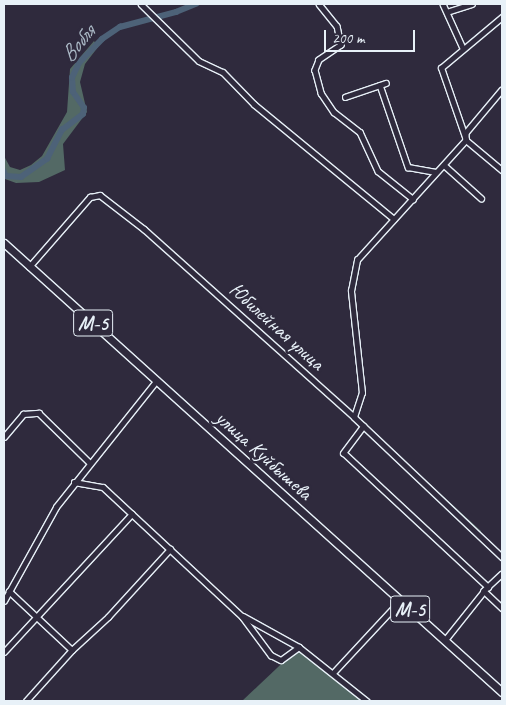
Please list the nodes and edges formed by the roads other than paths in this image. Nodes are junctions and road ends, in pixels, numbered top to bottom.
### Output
1 (141, 4) edge
2 (319, 4) edge
3 (443, 4) edge
4 (472, 4) edge
5 (447, 12) junction
6 (502, 16) edge
7 (462, 48) junction
8 (386, 83) dead end
9 (380, 86) junction
10 (502, 90) edge
11 (345, 97) dead end
12 (466, 140) junction
13 (444, 165) junction
14 (502, 170) edge
15 (436, 172) junction
16 (412, 198) junction
17 (481, 198) dead end
18 (394, 219) junction
19 (4, 243) edge
20 (29, 267) junction
21 (157, 380) junction
22 (354, 417) junction
23 (364, 426) junction
24 (11, 427) junction
25 (4, 430) edge
26 (4, 437) edge
27 (89, 462) junction
28 (74, 482) junction
29 (132, 514) junction
30 (170, 549) junction
31 (502, 557) edge
32 (502, 574) edge
33 (488, 587) junction
34 (484, 591) junction
35 (9, 592) junction
36 (4, 601) edge
37 (400, 601) junction
38 (502, 608) edge
39 (242, 616) junction
40 (36, 617) junction
41 (445, 640) junction
42 (299, 647) junction
43 (72, 650) junction
44 (4, 652) edge
45 (333, 673) junction
46 (502, 692) edge
47 (26, 701) edge
48 (367, 701) edge

1 - 18 street
2 - 16 street
3 - 5 street
4 - 5 street
5 - 7 street
6 - 7 street
7 - 12 street
8 - 9 street
9 - 11 street
9 - 15 street
10 - 12 street
12 - 13 street
12 - 14 street
13 - 15 street
13 - 17 street
15 - 16 street
16 - 18 street
18 - 22 street
19 - 20 highway, улица Куйбышева / М-5
20 - 21 highway, улица Куйбышева / М-5
20 - 22 street, Юбилейная улица
21 - 27 street
21 - 37 highway, улица Куйбышева / М-5
22 - 23 street, Юбилейная улица
23 - 31 street, Юбилейная улица
23 - 33 street
24 - 25 street
24 - 26 street
24 - 27 street
27 - 28 street
28 - 29 street
28 - 35 street
29 - 30 street
29 - 40 street
30 - 39 street
30 - 43 street
32 - 33 street
33 - 34 street
34 - 38 street
34 - 41 street
35 - 36 street
35 - 40 street
37 - 41 highway, улица Куйбышева / М-5
37 - 45 street
39 - 42 street
39 - 42 street
40 - 43 street
40 - 44 street
41 - 46 highway, улица Куйбышева / М-5
42 - 45 street
43 - 47 street
45 - 48 street

